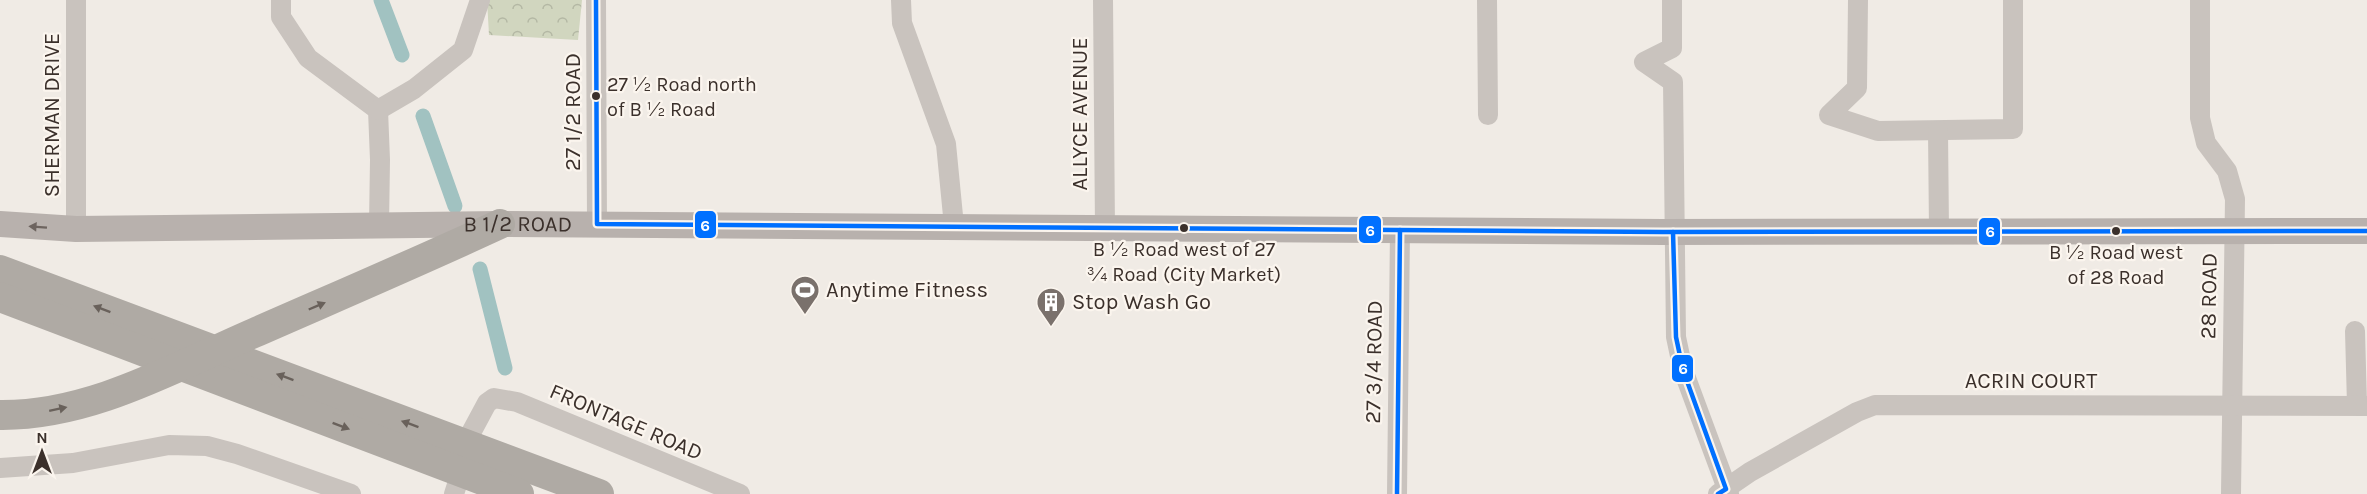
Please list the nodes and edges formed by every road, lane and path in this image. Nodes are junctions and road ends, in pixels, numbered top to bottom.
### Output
1 (76, 0) edge
2 (281, 0) edge
3 (480, 0) edge
4 (596, 0) edge
5 (902, 0) edge
6 (1103, 0) edge
7 (1487, 0) edge
8 (1672, 0) edge
9 (1858, 0) edge
10 (2013, 0) edge
11 (2200, 0) edge
12 (378, 110) junction
13 (1488, 115) dead end
14 (1938, 131) junction
15 (0, 224) edge
16 (500, 224) junction
17 (597, 224) junction
18 (379, 225) junction
19 (954, 226) junction
20 (1105, 228) junction
21 (76, 229) junction
22 (1400, 230) junction
23 (1939, 231) junction
24 (2234, 231) junction
25 (2367, 231) edge
26 (1673, 232) junction
27 (0, 270) edge
28 (0, 297) edge
29 (2355, 331) dead end
30 (2231, 404) junction
31 (2362, 406) edge
32 (0, 415) edge
33 (0, 468) edge
34 (460, 470) edge
35 (1724, 492) edge
36 (351, 494) edge
37 (519, 494) edge
38 (599, 494) edge
39 (740, 494) edge
40 (1397, 494) edge
41 (2231, 494) edge

1 - 21 street, SHERMAN DRIVE
2 - 12 street
3 - 12 street
4 - 17 street, 27 1/2 ROAD
5 - 19 street
6 - 20 street, ALLYCE AVENUE
7 - 13 street
8 - 26 street
9 - 14 street
10 - 14 street
11 - 24 street, 28 ROAD
12 - 18 street
14 - 23 street
21 -> 15 main road, B 1/2 ROAD
16 - 17 main road, B 1/2 ROAD
16 - 18 main road, B 1/2 ROAD
32 -> 16 highway
17 - 19 main road, B 1/2 ROAD
18 - 21 main road, B 1/2 ROAD
19 - 20 main road, B 1/2 ROAD
20 - 22 main road, B 1/2 ROAD
22 - 26 main road, B 1/2 ROAD
22 - 40 street, 27 3/4 ROAD
23 - 24 main road, B 1/2 ROAD
23 - 26 main road, B 1/2 ROAD
24 - 25 main road, B 1/2 ROAD
24 - 30 street, 28 ROAD
26 - 35 street
34 -> 27 highway
28 -> 34 highway
29 - 31 street
30 - 31 street, ACRIN COURT
30 - 35 street, ACRIN COURT
30 - 41 street, 28 ROAD
33 - 36 street
34 - 37 highway
34 - 38 highway
34 - 39 street, FRONTAGE ROAD

